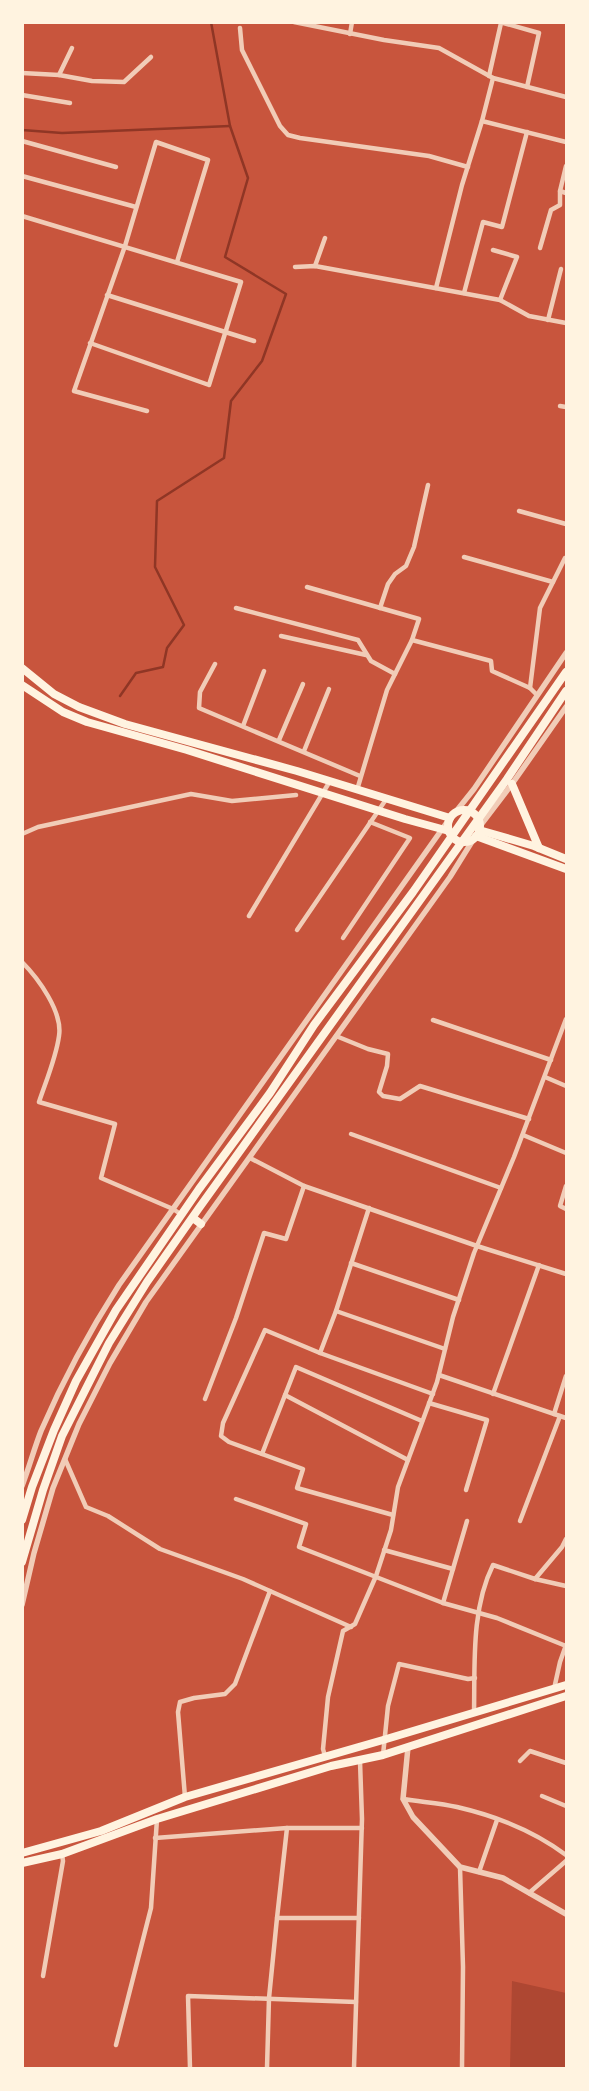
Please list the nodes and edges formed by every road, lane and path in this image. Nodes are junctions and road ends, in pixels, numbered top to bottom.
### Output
1 (352, 22) edge
2 (297, 23) edge
3 (501, 23) edge
4 (240, 28) dead end
5 (350, 34) junction
6 (72, 48) dead end
7 (151, 57) dead end
8 (22, 73) edge
9 (59, 75) junction
10 (491, 77) junction
11 (527, 87) junction
12 (22, 96) edge
13 (566, 97) edge
14 (70, 103) dead end
15 (482, 121) junction
16 (527, 132) junction
17 (22, 141) edge
18 (566, 142) edge
19 (566, 166) edge
20 (116, 167) dead end
21 (468, 167) junction
22 (22, 176) edge
23 (560, 191) junction
24 (566, 193) edge
25 (136, 208) junction
26 (22, 216) edge
27 (325, 238) dead end
28 (125, 246) junction
29 (540, 248) dead end
30 (493, 250) dead end
31 (177, 262) junction
32 (314, 266) junction
33 (295, 267) dead end
34 (561, 269) dead end
35 (436, 288) junction
36 (464, 293) junction
37 (107, 295) junction
38 (500, 300) junction
39 (548, 320) junction
40 (566, 323) edge
41 (226, 332) junction
42 (254, 341) dead end
43 (90, 343) junction
44 (560, 406) dead end
45 (566, 408) edge
46 (147, 411) dead end
47 (428, 485) dead end
48 (519, 511) dead end
49 (566, 524) edge
50 (464, 557) dead end
51 (565, 558) dead end
52 (553, 582) junction
53 (307, 587) dead end
54 (236, 608) dead end
55 (380, 608) junction
56 (281, 636) dead end
57 (412, 640) junction
58 (566, 653) edge
59 (366, 655) junction
60 (215, 664) dead end
61 (22, 668) edge
62 (264, 671) dead end
63 (566, 672) edge
64 (395, 674) junction
65 (303, 684) dead end
66 (22, 685) edge
67 (530, 688) junction
68 (329, 689) dead end
69 (566, 691) edge
70 (537, 695) junction
71 (566, 707) edge
72 (243, 726) junction
73 (279, 740) junction
74 (304, 751) junction
75 (360, 776) junction
76 (330, 781) junction
77 (512, 784) junction
78 (357, 790) junction
79 (323, 793) junction
80 (296, 796) dead end
81 (386, 798) junction
82 (378, 810) junction
83 (452, 816) junction
84 (370, 822) junction
85 (446, 830) junction
86 (477, 833) junction
87 (22, 834) edge
88 (539, 848) junction
89 (566, 859) edge
90 (566, 870) edge
91 (249, 916) dead end
92 (297, 930) dead end
93 (343, 938) dead end
94 (22, 962) edge
95 (566, 1019) edge
96 (433, 1020) dead end
97 (336, 1036) junction
98 (552, 1060) junction
99 (545, 1077) junction
100 (566, 1086) edge
101 (529, 1119) junction
102 (351, 1134) dead end
103 (523, 1135) junction
104 (566, 1153) edge
105 (250, 1158) junction
106 (304, 1186) junction
107 (566, 1186) edge
108 (501, 1188) junction
109 (369, 1208) junction
110 (173, 1209) junction
111 (566, 1209) edge
112 (182, 1215) junction
113 (193, 1218) junction
114 (201, 1224) junction
115 (477, 1246) junction
116 (352, 1263) junction
117 (539, 1265) junction
118 (566, 1274) edge
119 (459, 1300) junction
120 (336, 1311) junction
121 (445, 1349) junction
122 (320, 1353) junction
123 (439, 1375) junction
124 (566, 1376) edge
125 (285, 1394) junction
126 (433, 1394) junction
127 (494, 1394) junction
128 (205, 1398) dead end
129 (429, 1403) junction
130 (554, 1414) junction
131 (560, 1416) junction
132 (566, 1418) edge
133 (422, 1421) junction
134 (262, 1454) junction
135 (65, 1459) junction
136 (408, 1460) junction
137 (22, 1486) edge
138 (466, 1490) dead end
139 (236, 1499) dead end
140 (393, 1515) junction
141 (22, 1520) edge
142 (467, 1521) dead end
143 (520, 1521) dead end
144 (566, 1539) edge
145 (384, 1550) junction
146 (22, 1562) edge
147 (453, 1569) junction
148 (376, 1576) junction
149 (535, 1579) junction
150 (566, 1586) edge
151 (270, 1591) junction
152 (443, 1603) junction
153 (22, 1605) edge
154 (478, 1613) junction
155 (350, 1627) junction
156 (566, 1645) edge
157 (475, 1678) junction
158 (566, 1685) edge
159 (554, 1689) junction
160 (566, 1696) edge
161 (474, 1713) junction
162 (383, 1740) junction
163 (408, 1747) junction
164 (383, 1755) junction
165 (325, 1756) junction
166 (360, 1761) junction
167 (520, 1761) dead end
168 (566, 1763) edge
169 (542, 1796) dead end
170 (184, 1797) junction
171 (403, 1799) junction
172 (566, 1806) edge
173 (156, 1819) junction
174 (497, 1820) junction
175 (286, 1828) junction
176 (362, 1828) junction
177 (155, 1838) junction
178 (22, 1853) edge
179 (62, 1854) junction
180 (566, 1855) edge
181 (566, 1861) edge
182 (22, 1863) edge
183 (460, 1867) junction
184 (479, 1872) junction
185 (528, 1893) junction
186 (566, 1914) edge
187 (277, 1918) junction
188 (359, 1918) junction
189 (43, 1976) dead end
190 (269, 1998) junction
191 (356, 2002) junction
192 (116, 2045) dead end
193 (190, 2068) edge
194 (267, 2068) edge
195 (354, 2068) edge
196 (462, 2068) edge

1 - 5 street
2 - 5 street
3 - 10 street
3 - 11 street
4 - 21 street
5 - 10 street
6 - 9 street
7 - 9 street
8 - 9 street
10 - 11 street
10 - 15 street
11 - 13 street
12 - 14 street
15 - 16 street
15 - 21 street
16 - 18 street
16 - 36 street
17 - 20 street
19 - 23 street
21 - 35 street
22 - 25 street
23 - 24 street
23 - 29 street
25 - 28 street
25 - 31 street
26 - 28 street
27 - 32 street
28 - 31 street
28 - 37 street
30 - 38 street
31 - 41 street
32 - 33 street
32 - 35 street
34 - 39 street
35 - 36 street
36 - 38 street
37 - 41 street
37 - 43 street
38 - 39 street
39 - 40 street
41 - 42 street
41 - 43 street
43 - 46 street
44 - 45 street
47 - 55 street
48 - 49 street
50 - 52 street
51 - 52 street
52 - 67 street
53 - 55 street
54 - 59 street
55 - 57 street
56 - 59 street
57 - 64 street
57 - 67 street
58 - 70 street
59 - 64 street
60 - 72 street
61 - 76 main road
62 - 72 street
63 - 112 main road
64 - 75 street
65 - 73 street
66 - 79 main road
67 - 70 street
68 - 74 street
69 - 113 main road
70 - 83 street
71 - 77 street
72 - 73 street
73 - 74 street
74 - 75 street
75 - 78 street
76 - 78 main road
76 - 79 street
77 - 86 street
77 - 88 main road
78 - 81 main road
79 - 82 main road
79 - 91 street
80 - 87 street
81 - 82 street
81 - 83 main road
82 - 84 street
82 - 85 main road
83 - 85 main road
83 - 86 main road
84 - 92 street
84 - 93 street
85 - 86 main road
85 - 110 street
86 - 88 main road
86 - 90 main road
86 - 97 street
88 - 89 main road
94 - 110 street
95 - 98 street
96 - 98 street
97 - 101 street
97 - 105 street
98 - 99 street
99 - 100 street
99 - 101 street
101 - 103 street
102 - 108 street
103 - 104 street
103 - 108 street
105 - 106 street
105 - 114 street
106 - 109 street
106 - 128 street
107 - 111 street
108 - 115 street
109 - 115 street
109 - 116 street
110 - 112 street
110 - 137 street
112 - 141 main road
113 - 114 main road
113 - 146 main road
114 - 135 street
115 - 117 street
115 - 119 street
116 - 119 street
116 - 120 street
117 - 118 street
117 - 127 street
119 - 121 street
120 - 121 street
120 - 122 street
121 - 123 street
122 - 126 street
122 - 134 street
123 - 126 street
123 - 127 street
124 - 130 street
125 - 133 street
125 - 134 street
125 - 136 street
126 - 129 street
127 - 130 street
129 - 133 street
129 - 138 street
130 - 131 street
131 - 132 street
131 - 143 street
133 - 136 street
134 - 140 street
135 - 151 street
135 - 153 street
136 - 140 street
139 - 148 street
140 - 145 street
142 - 147 street
144 - 149 street
145 - 147 street
145 - 148 street
147 - 152 street
148 - 152 street
148 - 155 street
149 - 150 street
149 - 154 street
151 - 155 street
151 - 170 street
152 - 154 street
154 - 156 street
154 - 157 street
155 - 165 street
156 - 159 street
157 - 161 street
157 - 162 street
158 - 159 main road
159 - 161 main road
160 - 163 main road
161 - 162 main road
162 - 164 street
162 - 165 main road
163 - 164 main road
163 - 171 street
164 - 166 main road
165 - 170 main road
166 - 173 main road
166 - 176 street
167 - 168 street
169 - 172 street
170 - 178 main road
171 - 174 street
171 - 183 street
173 - 177 street
173 - 179 main road
174 - 180 street
174 - 184 street
175 - 176 street
175 - 177 street
175 - 187 street
176 - 188 street
177 - 192 street
179 - 182 main road
179 - 189 street
181 - 185 street
183 - 184 street
183 - 196 street
184 - 185 street
185 - 186 street
187 - 188 street
187 - 190 street
188 - 191 street
190 - 191 street
190 - 193 street
190 - 194 street
191 - 195 street

